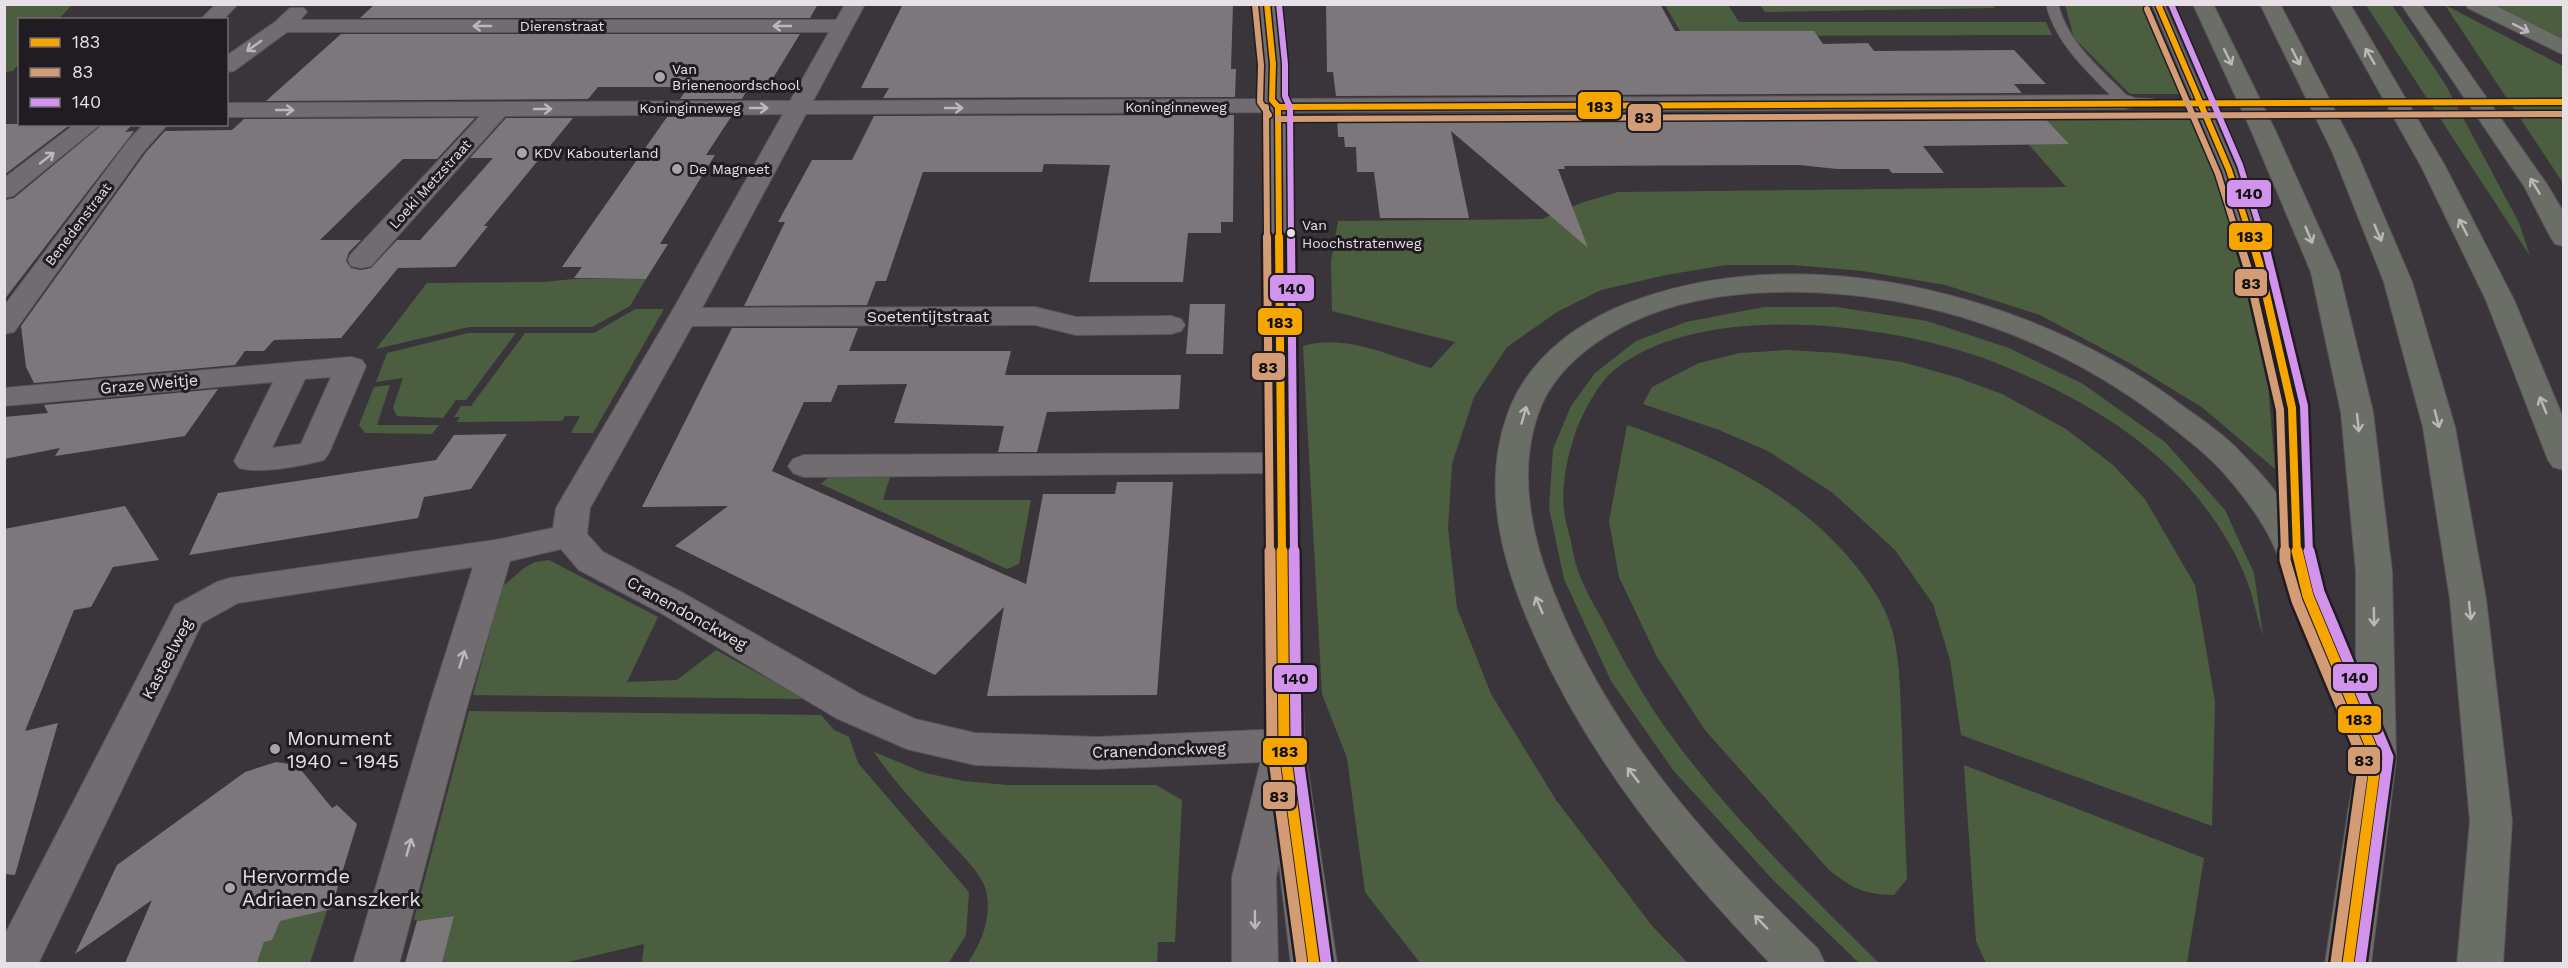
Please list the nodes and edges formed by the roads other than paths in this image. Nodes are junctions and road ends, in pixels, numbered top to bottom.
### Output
1 (228, 4) edge
2 (305, 4) edge
3 (855, 4) edge
4 (1267, 4) edge
5 (2052, 4) edge
6 (2158, 4) edge
7 (2203, 4) edge
8 (2270, 4) edge
9 (2340, 4) edge
10 (2411, 4) edge
11 (2477, 5) edge
12 (212, 18) edge
13 (282, 26) junction
14 (841, 26) junction
15 (2564, 49) edge
16 (228, 65) edge
17 (2137, 102) joint
18 (1278, 107) junction
19 (798, 108) junction
20 (499, 109) junction
21 (228, 110) edge
22 (87, 126) edge
23 (155, 126) edge
24 (4, 190) edge
25 (2564, 238) edge
26 (361, 260) dead end
27 (682, 317) junction
28 (1172, 325) dead end
29 (4, 327) edge
30 (293, 372) dead end
31 (4, 397) edge
32 (2564, 460) edge
33 (1280, 463) junction
34 (804, 466) dead end
35 (569, 536) junction
36 (495, 552) junction
37 (2297, 558) junction
38 (1284, 745) junction
39 (2376, 759) junction
40 (12, 957) edge
41 (376, 963) edge
42 (1255, 963) edge
43 (1314, 963) edge
44 (1802, 963) edge
45 (2348, 963) edge
46 (2480, 963) edge

1 - 12 street
2 - 13 street
3 - 14 street
4 - 18 street
5 - 17 lane, Koninginneweg
6 - 37 lane
7 -> 39 highway
8 -> 46 highway
32 -> 9 highway
25 -> 10 highway
11 -> 15 highway
14 -> 13 street, Dierenstraat
13 -> 16 street
14 - 19 street
17 - 18 street, Koninginneweg
19 -> 18 street, Koninginneweg
18 - 33 street
20 -> 19 street, Koninginneweg
19 - 27 street
21 -> 20 street, Koninginneweg
20 - 26 street, Loeki Metzstraat
24 -> 22 street
23 - 29 street, Benedenstraat
27 - 28 street, Soetentijtstraat
27 - 35 street
30 - 31 street, Graze Weitje
33 - 34 street
33 - 38 street
35 - 36 street, Kasteelweg
35 - 38 street, Cranendonckweg
36 - 40 street, Kasteelweg
41 -> 36 street
37 - 39 highway
44 -> 37 highway
38 -> 42 street
38 - 43 street
39 - 45 highway

